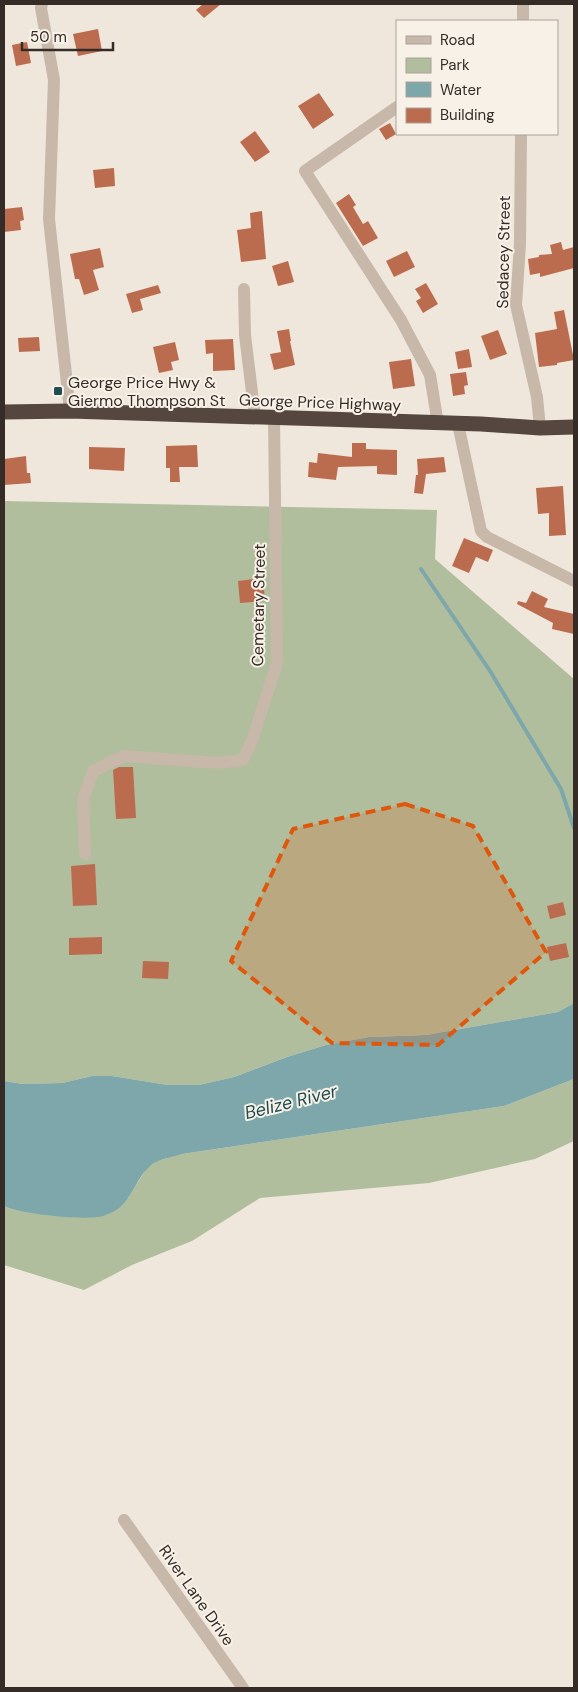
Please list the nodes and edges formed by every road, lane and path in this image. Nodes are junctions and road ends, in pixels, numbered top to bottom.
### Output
1 (42, 4) edge
2 (523, 4) edge
3 (522, 20) edge
4 (396, 108) edge
5 (521, 135) edge
6 (244, 289) dead end
7 (70, 411) junction
8 (4, 412) edge
9 (255, 417) junction
10 (274, 417) junction
11 (574, 420) edge
12 (438, 424) junction
13 (458, 424) junction
14 (574, 427) edge
15 (547, 428) junction
16 (574, 581) edge
17 (85, 854) dead end
18 (124, 1520) dead end
19 (243, 1688) edge

1 - 7 street
2 - 3 street
4 - 12 street
5 - 15 street, Sedacey Street
6 - 9 street
7 - 8 highway, George Price Highway
7 - 9 highway, George Price Highway
9 - 10 highway, George Price Highway
10 - 12 highway, George Price Highway
10 - 17 street, Cemetary Street
11 - 15 street
12 - 13 highway, George Price Highway
13 - 15 highway, George Price Highway
13 - 16 street
14 - 15 highway, George Price Highway
18 - 19 street, River Lane Drive

